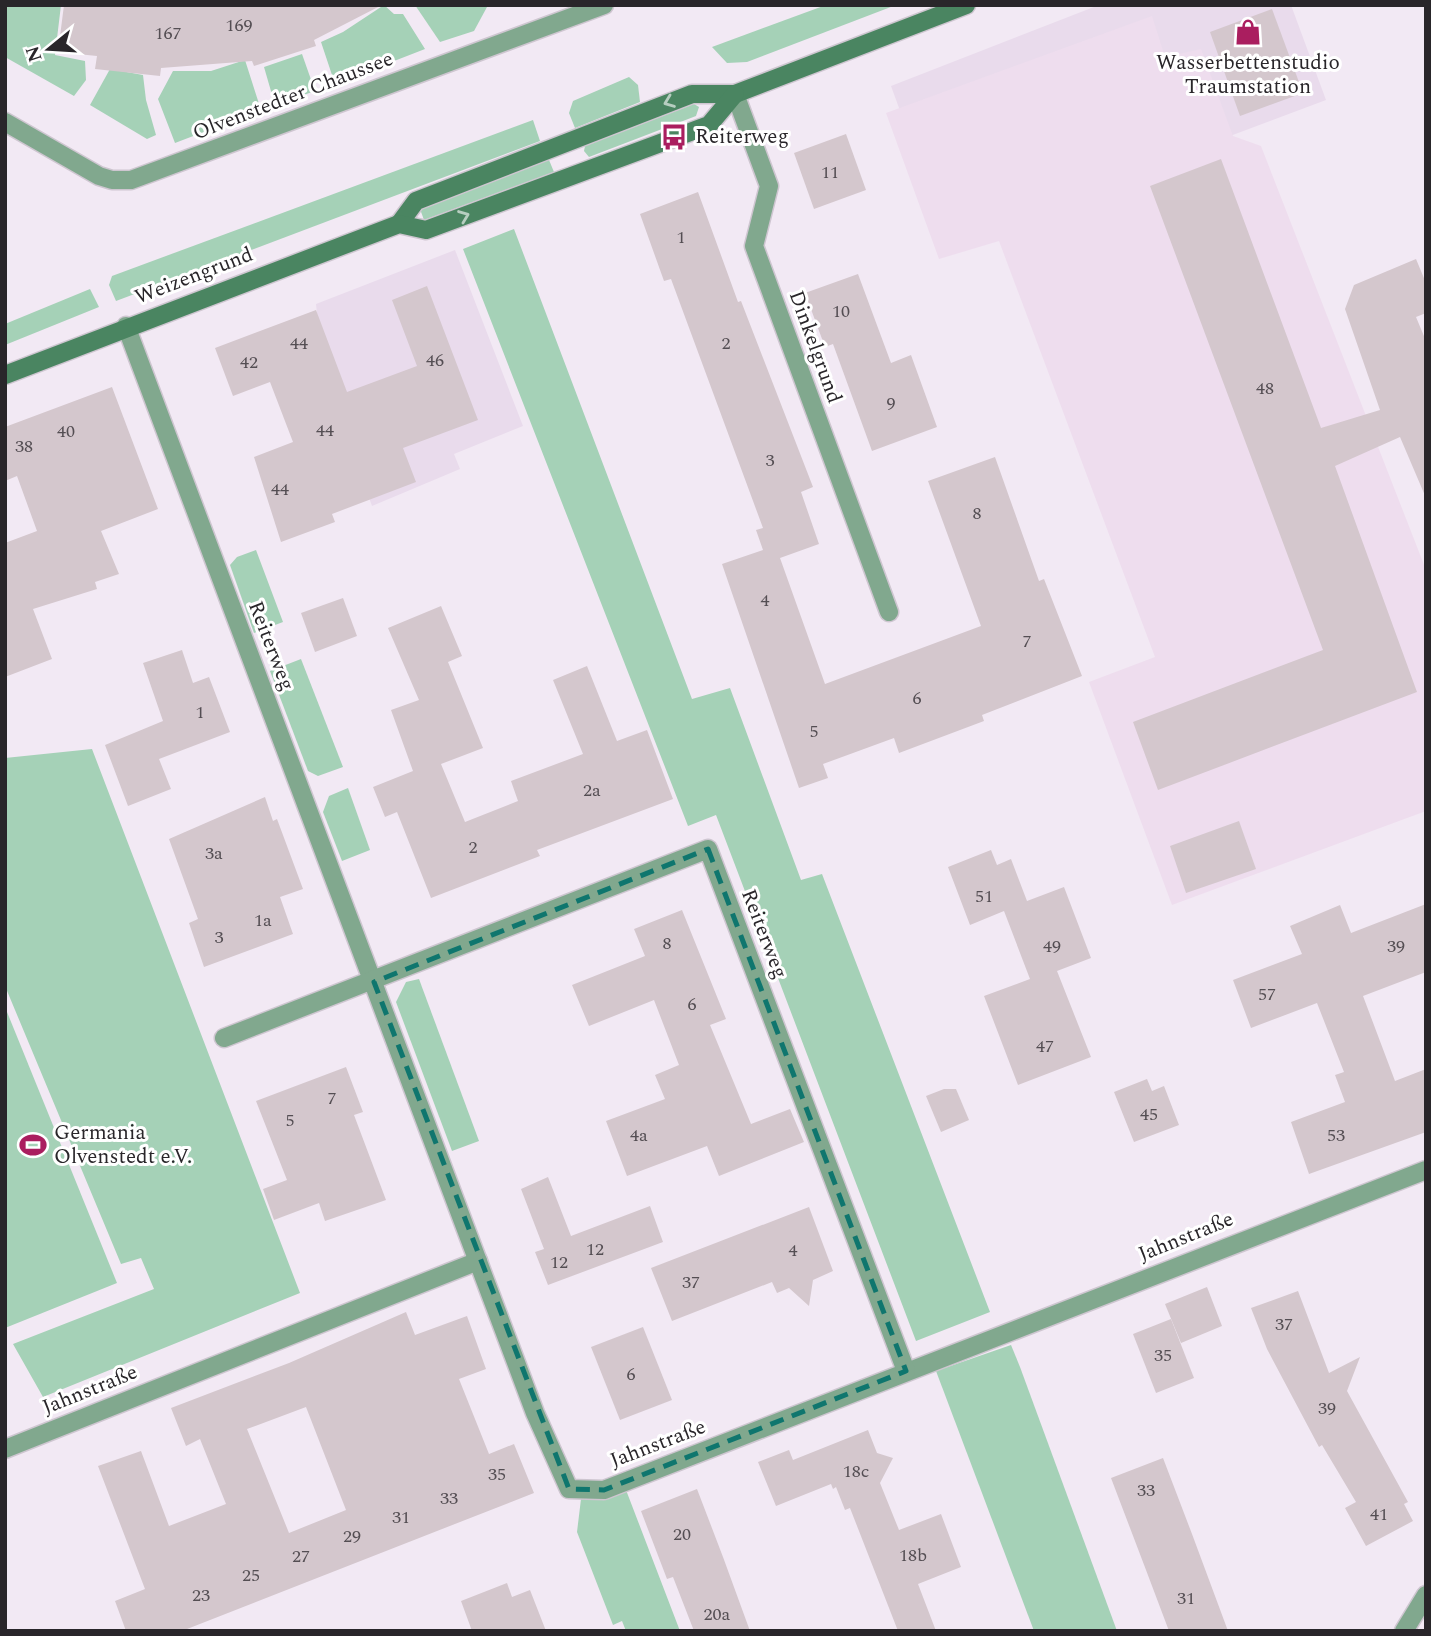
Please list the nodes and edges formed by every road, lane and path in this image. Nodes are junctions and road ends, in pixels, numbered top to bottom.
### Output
1 (604, 5) edge
2 (966, 5) edge
3 (735, 94) junction
4 (5, 122) edge
5 (400, 224) junction
6 (126, 326) junction
7 (5, 375) edge
8 (889, 612) dead end
9 (374, 982) junction
10 (224, 1038) dead end
11 (1426, 1170) edge
12 (478, 1261) junction
13 (906, 1371) junction
14 (5, 1449) edge
15 (1426, 1595) edge
16 (1405, 1631) edge

1 - 4 street, Olvenstedter Chaussee
2 - 3 main road, Weizengrund
3 -> 5 main road, Weizengrund
5 -> 3 main road, Weizengrund
3 - 8 street, Dinkelgrund
5 - 6 main road, Weizengrund
6 - 7 main road, Weizengrund
6 - 9 street, Reiterweg
9 - 10 street, Reiterweg
9 - 12 street, Reiterweg
9 - 13 street, Reiterweg
11 - 13 street, Jahnstraße
12 - 13 street, Jahnstraße
12 - 14 street, Jahnstraße
15 - 16 street

